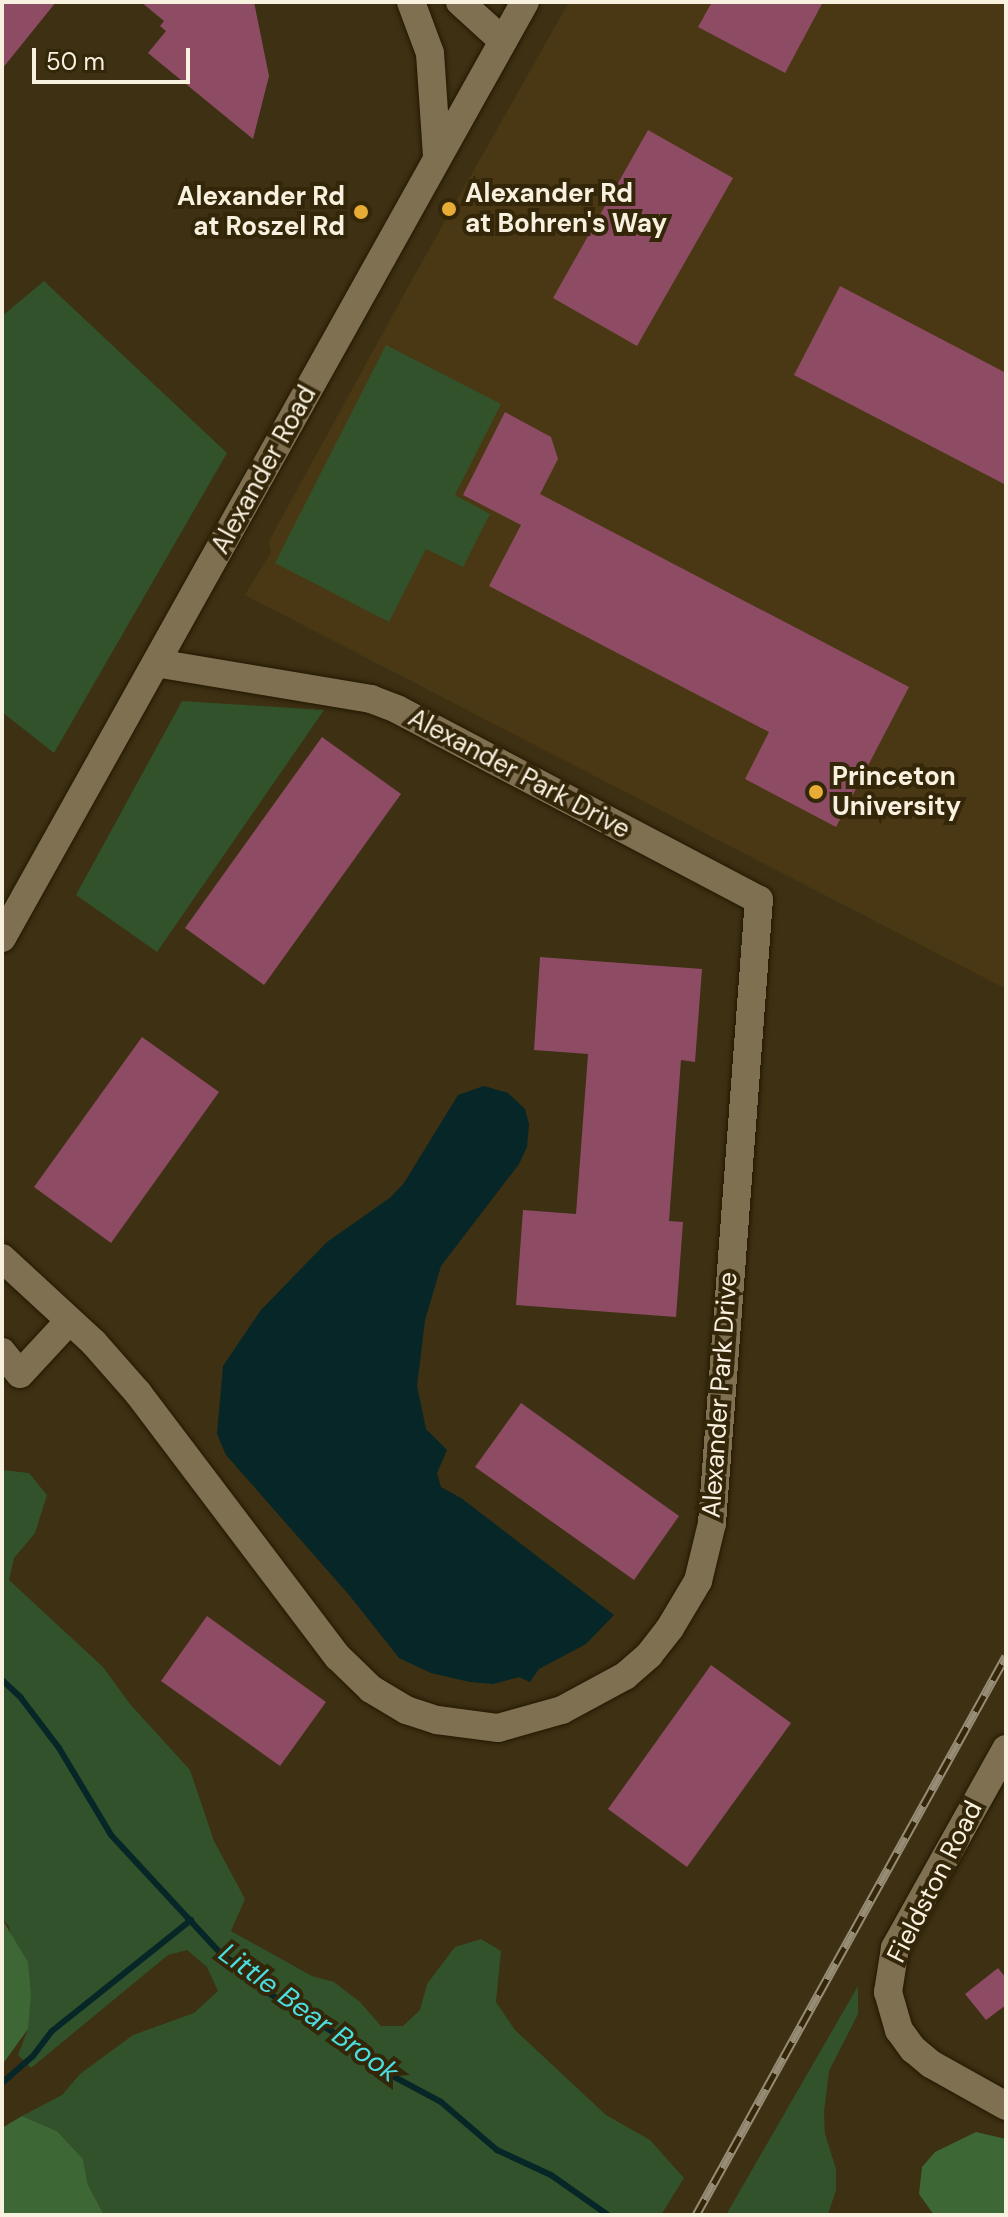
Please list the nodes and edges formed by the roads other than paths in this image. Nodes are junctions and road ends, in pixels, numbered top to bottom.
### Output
1 (411, 2) edge
2 (460, 2) edge
3 (525, 2) edge
4 (503, 41) junction
5 (437, 157) junction
6 (157, 663) junction
7 (2, 938) edge
8 (2, 1258) edge
9 (69, 1321) junction
10 (2, 1352) edge
11 (1006, 1749) edge
12 (1006, 2106) edge

1 - 5 street
2 - 4 street
3 - 4 street, Alexander Road
4 - 5 street, Alexander Road
5 - 6 street, Alexander Road
6 - 7 street, Alexander Road
6 - 9 street, Alexander Park Drive
8 - 9 street, Alexander Park Drive
9 - 10 street
11 - 12 street, Fieldston Road

